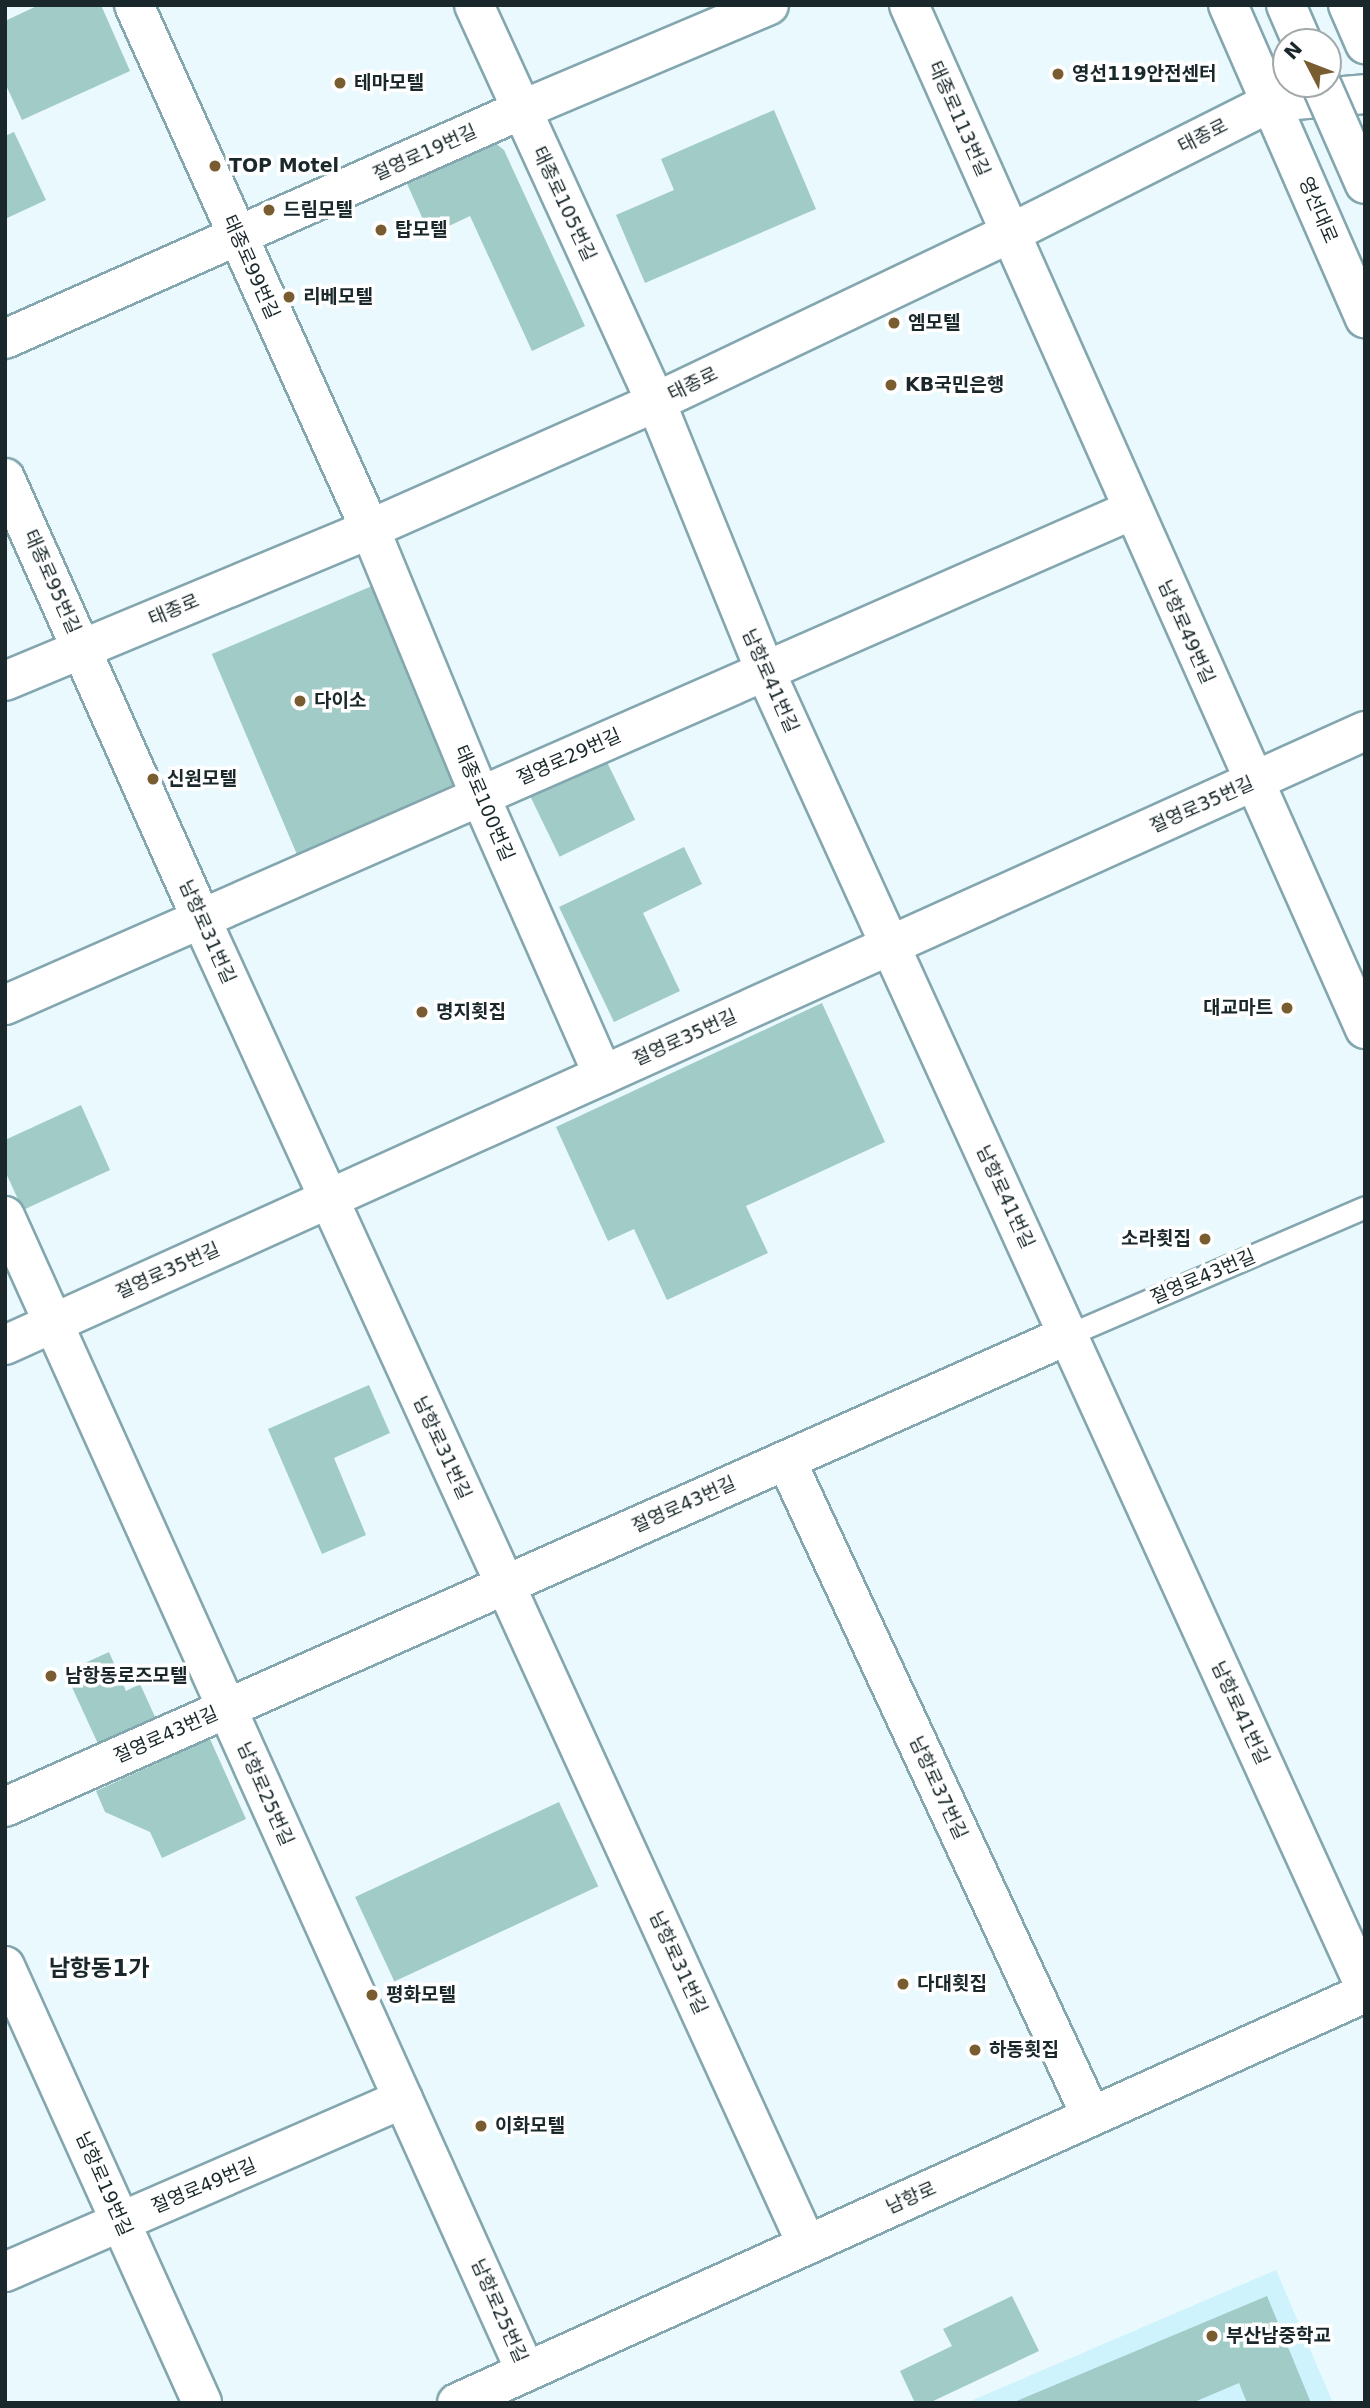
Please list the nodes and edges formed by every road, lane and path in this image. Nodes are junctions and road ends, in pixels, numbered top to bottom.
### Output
1 (134, 5) edge
2 (474, 5) edge
3 (769, 5) edge
4 (909, 5) edge
5 (1228, 5) edge
6 (1286, 5) edge
7 (1348, 5) edge
8 (1296, 28) edge
9 (1365, 44) edge
10 (1365, 94) edge
11 (1327, 98) edge
12 (1272, 102) junction
13 (521, 110) junction
14 (1365, 184) edge
15 (1009, 234) junction
16 (237, 238) junction
17 (1365, 318) edge
18 (5, 339) edge
19 (656, 402) junction
20 (5, 478) edge
21 (1132, 510) junction
22 (370, 529) junction
23 (82, 648) junction
24 (765, 671) junction
25 (5, 681) edge
26 (1365, 731) edge
27 (1252, 782) junction
28 (480, 796) junction
29 (201, 919) junction
30 (890, 946) junction
31 (5, 1005) edge
32 (1365, 1029) edge
33 (603, 1075) junction
34 (328, 1199) junction
35 (1365, 1207) edge
36 (5, 1216) edge
37 (54, 1323) junction
38 (1068, 1335) junction
39 (5, 1345) edge
40 (786, 1460) junction
41 (505, 1585) junction
42 (227, 1708) junction
43 (5, 1807) edge
44 (5, 1966) edge
45 (1365, 1987) edge
46 (1365, 1993) edge
47 (403, 2099) junction
48 (1091, 2116) junction
49 (121, 2222) junction
50 (807, 2245) junction
51 (5, 2272) edge
52 (526, 2372) junction
53 (202, 2403) edge
54 (457, 2403) edge

1 - 16 main road, 태종로99번길
2 - 13 main road, 태종로105번길
3 - 13 main road, 절영로19번길
4 - 15 main road, 태종로113번길
5 - 12 main road
6 - 8 main road
7 - 9 main road
10 - 12 main road
11 - 14 main road, bridge
12 - 15 main road, 태종로
12 - 17 main road, 영선대로
13 - 16 main road, 절영로19번길
13 - 19 main road, 태종로105번길
15 - 19 main road, 태종로
15 - 21 main road, 남항로49번길
16 - 18 main road, 절영로19번길
16 - 22 main road, 태종로99번길
19 - 22 main road, 태종로
19 - 24 main road, 남항로41번길
20 - 23 main road, 태종로95번길
21 - 24 main road, 절영로29번길
21 - 27 main road, 남항로49번길
22 - 23 main road, 태종로
22 - 28 main road, 태종로100번길
23 - 25 main road, 태종로
23 - 29 main road, 남항로31번길
24 - 28 main road, 절영로29번길
24 - 30 main road, 남항로41번길
26 - 27 main road, 절영로35번길
27 - 30 main road, 절영로35번길
27 - 32 main road, 남항로49번길
28 - 29 main road, 절영로29번길
28 - 33 main road, 태종로100번길
29 - 31 main road, 절영로29번길
29 - 34 main road, 남항로31번길
30 - 33 main road, 절영로35번길
30 - 38 main road, 남항로41번길
33 - 34 main road, 절영로35번길
34 - 37 main road, 절영로35번길
34 - 41 main road, 남항로31번길
35 - 38 lane, 절영로43번길
36 - 37 main road, 남항로25번길
37 - 39 main road, 절영로35번길
37 - 42 main road, 남항로25번길
38 - 40 main road, 절영로43번길
38 - 45 main road, 남항로41번길
40 - 41 main road, 절영로43번길
40 - 48 main road, 남항로37번길
41 - 42 main road, 절영로43번길
41 - 50 main road, 남항로31번길
42 - 43 main road, 절영로43번길
42 - 47 main road, 남항로25번길
44 - 49 main road, 남항로19번길
46 - 48 main road, 남항로
47 - 49 main road, 절영로49번길
47 - 52 main road, 남항로25번길
48 - 50 main road, 남항로
49 - 51 main road, 절영로49번길
49 - 53 main road, 남항로19번길
50 - 52 main road, 남항로
52 - 54 main road, 남항로

